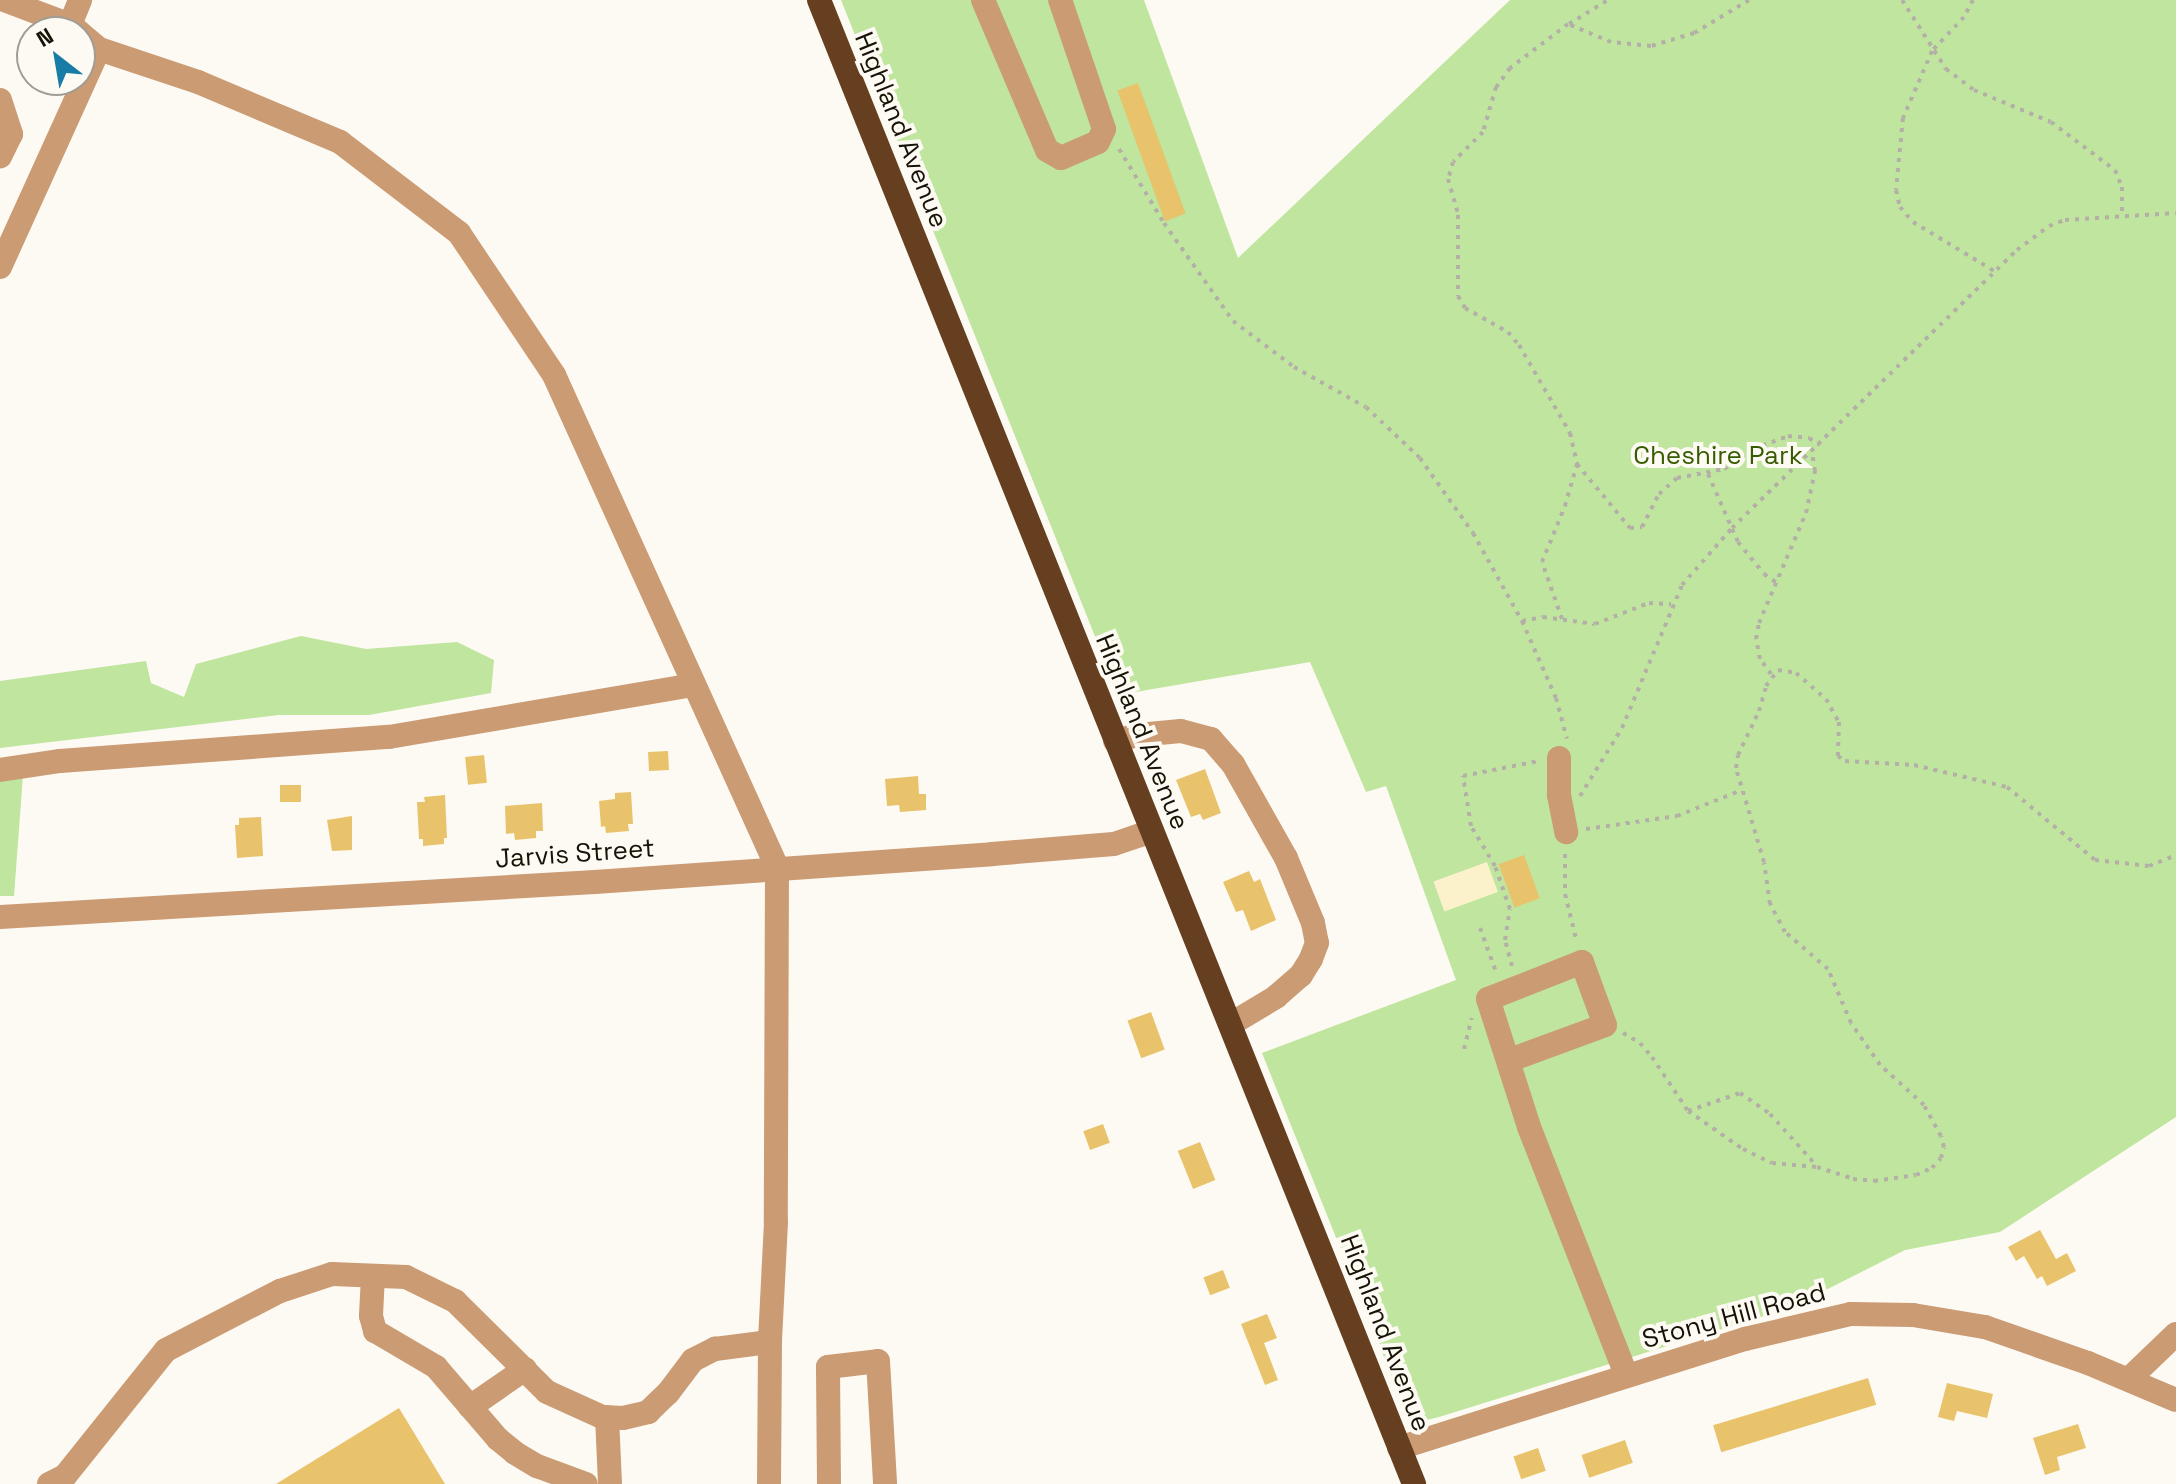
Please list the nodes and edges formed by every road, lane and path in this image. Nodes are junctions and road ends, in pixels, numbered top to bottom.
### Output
1 (4, 0) edge
2 (819, 0) edge
3 (983, 0) edge
4 (1060, 0) edge
5 (1608, 0) edge
6 (1749, 0) edge
7 (1902, 0) edge
8 (1973, 0) edge
9 (42, 16) edge
10 (1568, 24) junction
11 (96, 47) edge
12 (99, 49) junction
13 (1932, 51) junction
14 (1, 106) edge
15 (1103, 137) junction
16 (0, 157) edge
17 (2176, 213) edge
18 (2122, 214) junction
19 (0, 267) edge
20 (1996, 272) junction
21 (1820, 445) junction
22 (1812, 453) junction
23 (1577, 464) junction
24 (1708, 474) junction
25 (1732, 528) junction
26 (1777, 583) junction
27 (1671, 604) junction
28 (1562, 619) junction
29 (1522, 621) junction
30 (1771, 674) junction
31 (692, 685) junction
32 (1115, 741) junction
33 (1559, 758) junction
34 (0, 770) edge
35 (1742, 790) junction
36 (1152, 831) junction
37 (1566, 832) junction
38 (2176, 855) edge
39 (777, 867) junction
40 (0, 917) edge
41 (1480, 928) dead end
42 (1582, 962) junction
43 (1511, 990) junction
44 (1231, 1024) junction
45 (1605, 1025) junction
46 (1510, 1060) junction
47 (1688, 1111) junction
48 (1817, 1167) junction
49 (373, 1276) junction
50 (2176, 1334) edge
51 (770, 1342) junction
52 (525, 1369) junction
53 (1626, 1375) junction
54 (2129, 1379) junction
55 (2176, 1400) edge
56 (470, 1407) junction
57 (607, 1417) junction
58 (1399, 1448) junction
59 (49, 1484) edge
60 (586, 1484) edge
61 (610, 1484) edge
62 (769, 1484) edge
63 (829, 1484) edge
64 (885, 1484) edge
65 (1414, 1484) edge

1 - 9 street
2 - 32 highway, Highland Avenue
3 - 15 street
4 - 15 street
5 - 10 path
6 - 10 path
7 - 13 path
8 - 13 path
10 - 23 path
11 - 12 street
12 - 19 street
12 - 31 street
13 - 18 path
13 - 20 path
14 - 16 street
15 - 29 path
17 - 18 path
18 - 20 path
20 - 21 path
21 - 22 path
21 - 24 path
22 - 25 path
22 - 26 path
23 - 24 path
23 - 28 path
24 - 25 path
25 - 26 path
25 - 27 path
26 - 30 path
27 - 28 path
27 - 37 path
28 - 29 path
29 - 33 path
30 - 35 path
30 - 38 path
31 - 34 street
31 - 39 street
32 - 36 highway, Highland Avenue
32 - 44 street
33 - 37 street
33 - 43 path
35 - 37 path
35 - 48 path
36 - 39 street, Jarvis Street
36 - 44 highway, Highland Avenue
37 - 42 path
39 - 40 street, Jarvis Street
39 - 51 street
41 - 43 path
42 - 43 street
42 - 45 street
43 - 46 street
44 - 58 highway, Highland Avenue
45 - 46 street
45 - 47 path
46 - 53 street
47 - 48 path
47 - 48 path
49 - 52 street
49 - 56 street
49 - 59 street
50 - 54 street
51 - 57 street
51 - 62 street
52 - 56 street
52 - 57 street
53 - 54 street, Stony Hill Road
53 - 58 street, Stony Hill Road
54 - 55 street, Stony Hill Road
56 - 60 street
57 - 61 street
58 - 65 highway, Highland Avenue
63 - 64 street

